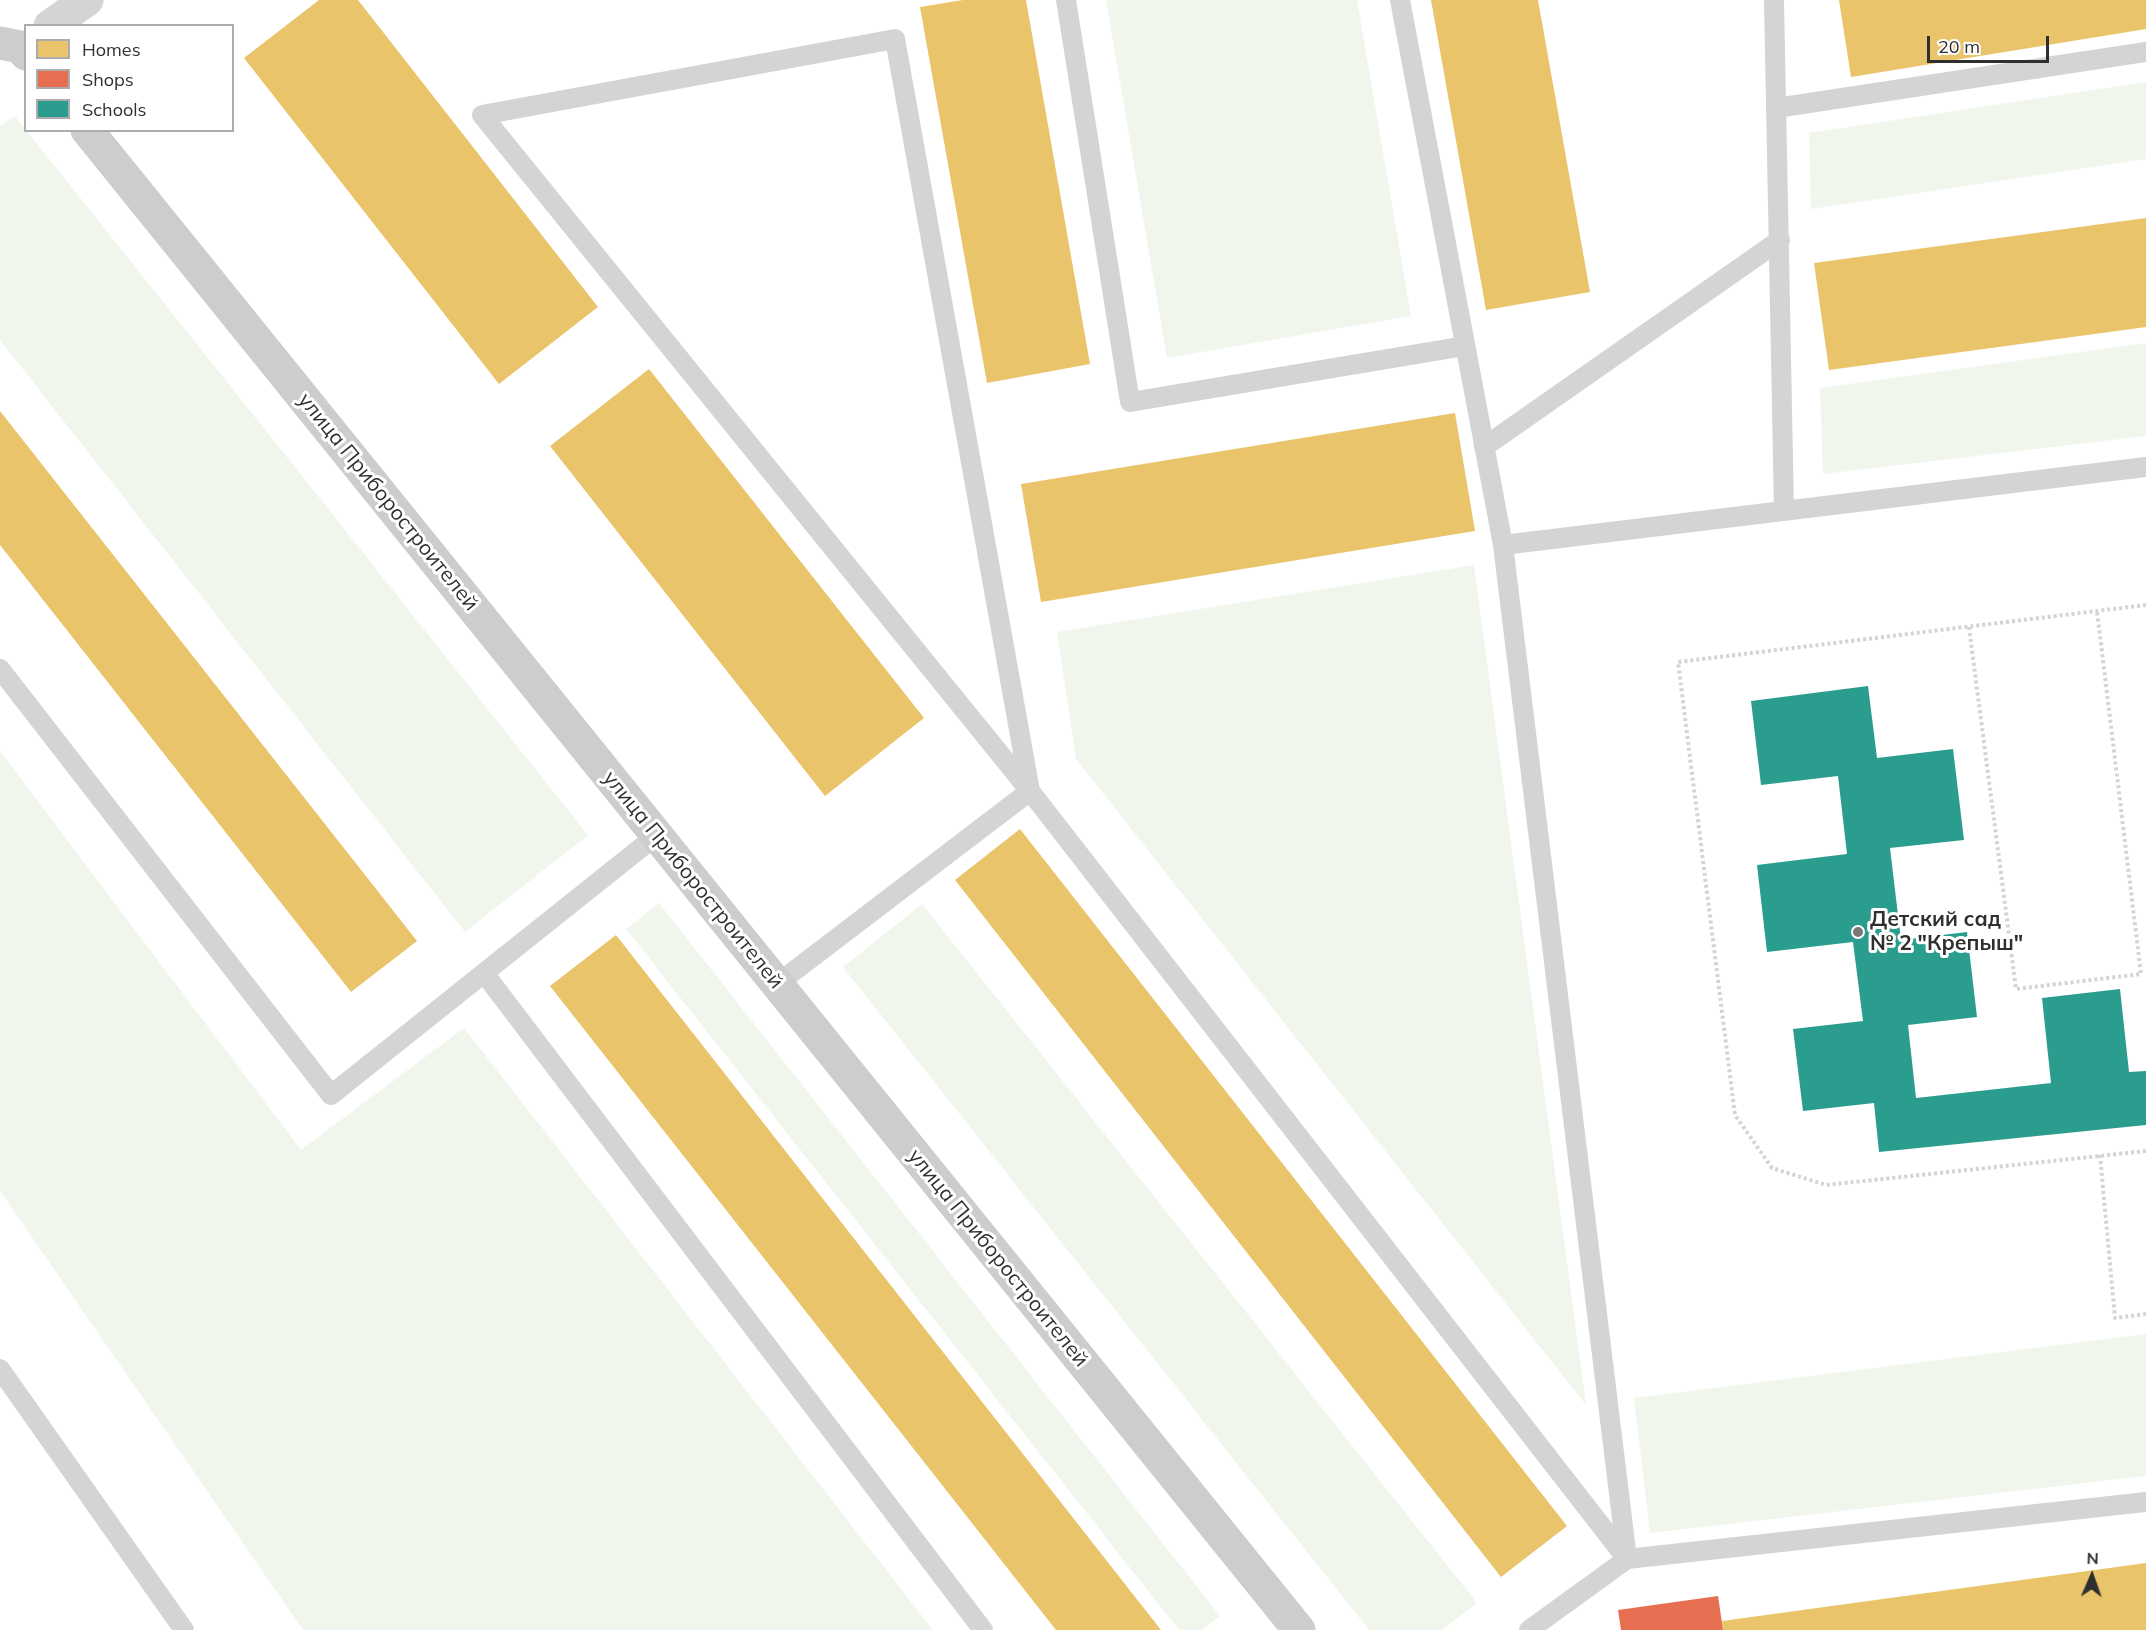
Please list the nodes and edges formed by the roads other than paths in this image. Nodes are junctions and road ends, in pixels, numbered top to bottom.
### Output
1 (87, 0) edge
2 (1066, 0) edge
3 (1400, 0) edge
4 (1774, 0) edge
5 (53, 24) edge
6 (2146, 52) edge
7 (1776, 108) junction
8 (89, 132) edge
9 (1780, 240) junction
10 (1465, 346) junction
11 (1485, 447) junction
12 (2146, 467) edge
13 (1784, 511) junction
14 (1503, 545) junction
15 (0, 669) edge
16 (1030, 791) junction
17 (657, 835) junction
18 (484, 973) junction
19 (777, 984) junction
20 (0, 1369) edge
21 (2146, 1502) edge
22 (1627, 1559) junction
23 (184, 1630) edge
24 (983, 1630) edge
25 (1299, 1630) edge
26 (1529, 1630) edge

1 - 5 street
2 - 10 lane
3 - 10 lane
4 - 7 lane
6 - 7 lane
7 - 9 lane
8 - 17 street, улица Приборостроителей
9 - 11 lane
9 - 13 lane
10 - 11 lane
11 - 14 lane
12 - 13 lane
13 - 14 lane
14 - 22 lane
15 - 18 lane
16 - 16 lane
16 - 19 lane
16 - 22 lane
17 - 18 lane
17 - 19 street, улица Приборостроителей
18 - 24 lane
19 - 25 street, улица Приборостроителей
20 - 23 lane
21 - 22 lane
22 - 26 lane

